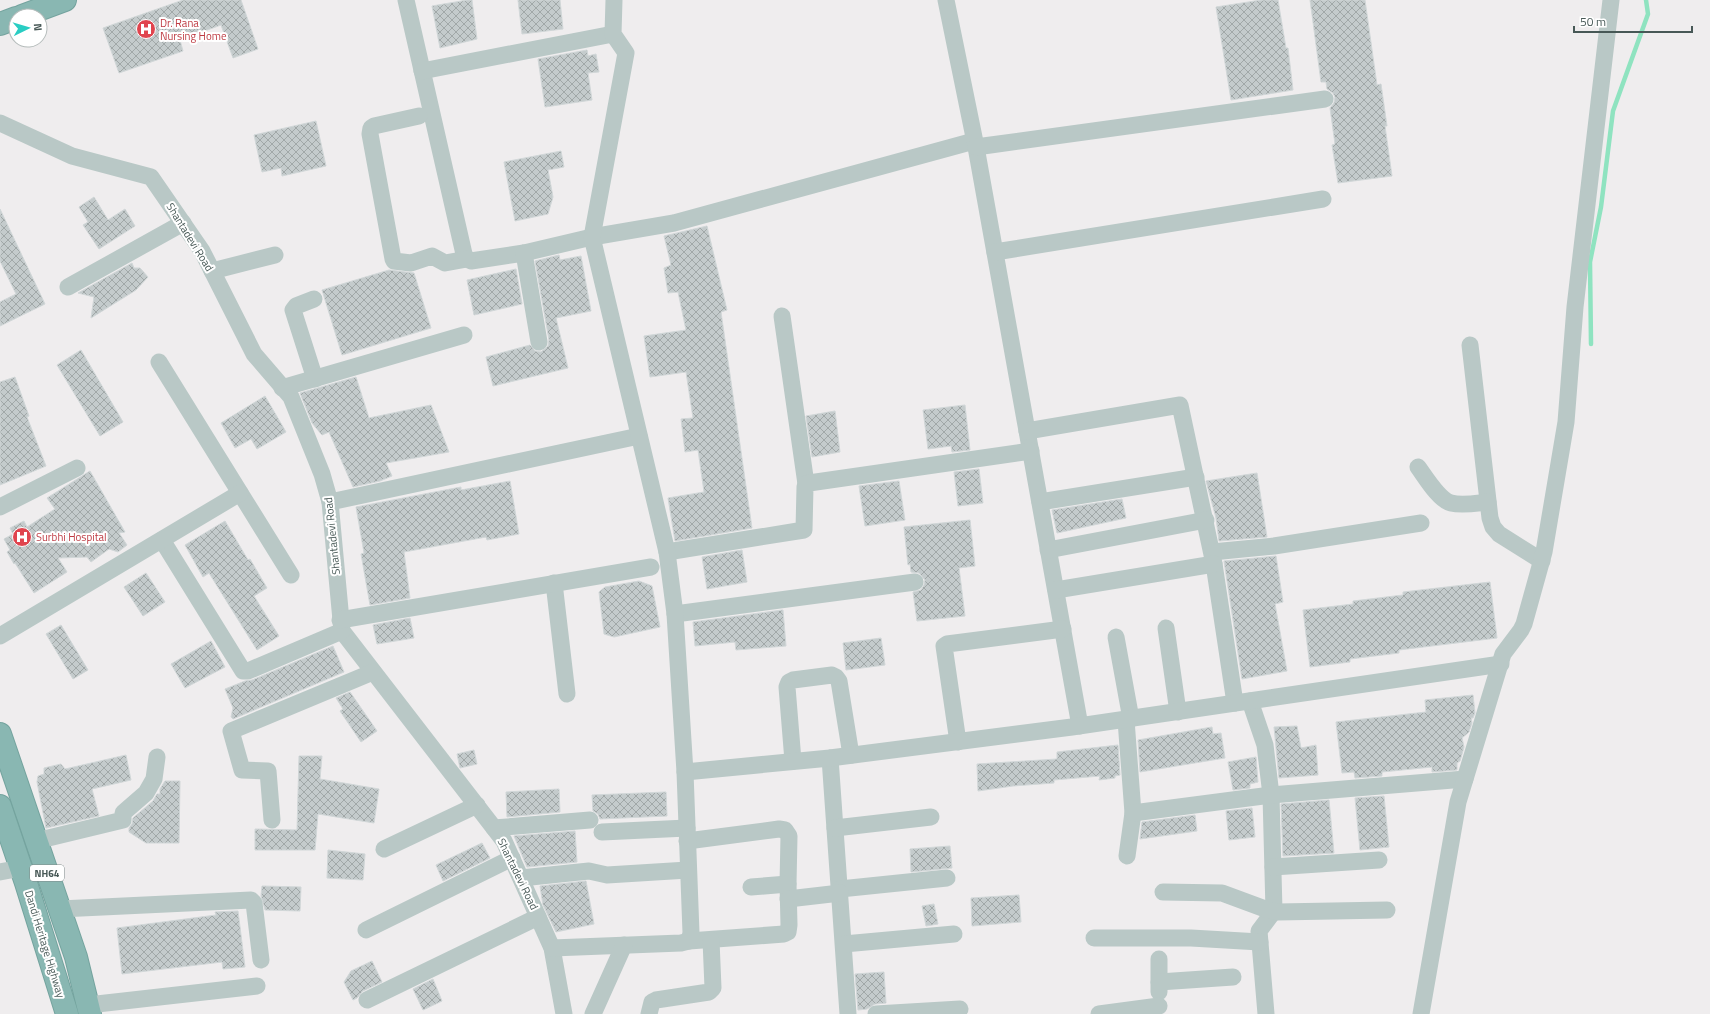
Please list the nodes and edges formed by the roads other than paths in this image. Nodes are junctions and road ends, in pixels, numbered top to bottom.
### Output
1 (65, 0) edge
2 (406, 0) edge
3 (614, 0) edge
4 (946, 0) edge
5 (1611, 0) edge
6 (44, 8) edge
7 (613, 34) junction
8 (422, 71) junction
9 (1325, 99) dead end
10 (419, 116) dead end
11 (0, 123) edge
12 (975, 144) junction
13 (1323, 199) dead end
14 (183, 223) junction
15 (592, 237) junction
16 (995, 252) junction
17 (524, 253) junction
18 (275, 255) dead end
19 (467, 259) junction
20 (212, 271) junction
21 (68, 287) dead end
22 (314, 299) dead end
23 (782, 316) dead end
24 (464, 335) dead end
25 (539, 342) dead end
26 (1470, 345) dead end
27 (158, 362) dead end
28 (315, 379) junction
29 (282, 388) junction
30 (1027, 431) junction
31 (639, 436) junction
32 (1031, 452) junction
33 (1418, 467) dead end
34 (77, 468) dead end
35 (1196, 477) junction
36 (806, 484) junction
37 (240, 493) junction
38 (330, 502) junction
39 (1040, 502) junction
40 (1488, 502) junction
41 (0, 507) edge
42 (1206, 520) junction
43 (1421, 523) dead end
44 (162, 540) junction
45 (1048, 550) junction
46 (667, 552) junction
47 (1213, 558) junction
48 (1542, 561) junction
49 (650, 567) dead end
50 (291, 575) dead end
51 (915, 582) dead end
52 (554, 584) junction
53 (1056, 590) junction
54 (675, 614) junction
55 (341, 626) junction
56 (1166, 628) dead end
57 (1063, 629) junction
58 (0, 636) edge
59 (1116, 636) dead end
60 (1501, 664) junction
61 (373, 672) junction
62 (566, 694) dead end
63 (1243, 702) junction
64 (1178, 712) junction
65 (1128, 719) junction
66 (1080, 726) junction
67 (0, 734) edge
68 (958, 742) junction
69 (851, 755) junction
70 (157, 757) dead end
71 (830, 758) junction
72 (793, 762) junction
73 (684, 772) junction
74 (1465, 779) junction
75 (1271, 795) junction
76 (477, 805) junction
77 (0, 806) edge
78 (1133, 813) junction
79 (931, 818) dead end
80 (272, 820) dead end
81 (590, 820) dead end
82 (494, 828) junction
83 (835, 828) junction
84 (602, 832) dead end
85 (687, 834) junction
86 (36, 841) junction
87 (384, 849) dead end
88 (1128, 856) dead end
89 (512, 858) junction
90 (1379, 860) dead end
91 (1273, 867) junction
92 (21, 868) junction
93 (688, 870) junction
94 (0, 872) edge
95 (521, 878) junction
96 (947, 878) dead end
97 (751, 887) dead end
98 (788, 891) junction
99 (840, 891) junction
100 (1163, 892) dead end
101 (60, 909) junction
102 (1387, 910) dead end
103 (1274, 911) junction
104 (538, 917) junction
105 (366, 930) dead end
106 (954, 934) dead end
107 (1094, 938) dead end
108 (711, 940) junction
109 (689, 941) junction
110 (1260, 942) junction
111 (844, 944) junction
112 (624, 945) junction
113 (552, 948) junction
114 (1159, 959) dead end
115 (261, 960) dead end
116 (1233, 977) dead end
117 (1159, 982) junction
118 (257, 986) dead end
119 (367, 1000) dead end
120 (89, 1009) edge
121 (960, 1009) dead end
122 (1160, 1010) edge
123 (67, 1014) edge
124 (563, 1014) edge
125 (593, 1014) edge
126 (649, 1014) edge
127 (848, 1014) edge
128 (876, 1014) edge
129 (1099, 1014) edge
130 (1266, 1014) edge
131 (1421, 1014) edge

1 - 6 highway
2 - 8 street
3 - 7 street
4 - 12 street
5 - 48 street
7 - 8 street
7 - 15 street
8 - 19 street
9 - 12 street
10 - 19 street
11 - 14 street, Shantadevi Road
12 - 15 street
12 - 16 street
13 - 16 street
14 - 20 street, Shantadevi Road
14 - 21 street
15 - 17 street
15 - 31 street
16 - 30 street
17 - 19 street
17 - 25 street
18 - 20 street
20 - 29 street, Shantadevi Road
22 - 28 street
23 - 36 street
24 - 28 street
26 - 40 street
27 - 37 street
28 - 29 street
29 - 38 street, Shantadevi Road
30 - 32 street
30 - 35 street
31 - 38 street
31 - 46 street
32 - 36 street
32 - 39 street
33 - 40 street
34 - 41 street
35 - 39 street
35 - 42 street
36 - 46 street
37 - 44 street
37 - 50 street
38 - 55 street, Shantadevi Road
39 - 45 street
40 - 48 street
42 - 45 street
42 - 47 street
43 - 47 street
44 - 55 street
44 - 58 street
45 - 53 street
46 - 54 street
47 - 53 street
47 - 63 street
48 - 60 street
49 - 52 street
51 - 54 street
52 - 55 street
52 - 62 street
53 - 57 street
54 - 73 street
55 - 61 street, Shantadevi Road
56 - 64 street
57 - 66 street
57 - 68 street
59 - 65 street
60 - 63 street
60 - 74 street
61 - 76 street, Shantadevi Road
61 - 80 street
63 - 64 street
63 - 75 street
64 - 65 street
65 - 66 street
65 - 78 street
66 - 68 street
67 - 86 highway, NH64
68 - 69 street
69 - 71 street
69 - 72 street
70 - 86 street
71 - 72 street
71 - 83 street
72 - 73 street
73 - 85 street
74 - 75 street
74 - 131 street
75 - 78 street
75 - 91 street
76 - 82 street, Shantadevi Road
76 - 87 street
77 - 92 highway, Dandi Heritage Highway / NH64
78 - 88 street
79 - 83 street
81 - 82 street
82 - 89 street, Shantadevi Road
83 - 99 street
84 - 85 street
85 - 93 street
85 - 98 street
86 - 101 highway, NH64
89 - 95 street, Shantadevi Road
89 - 105 street
90 - 91 street
91 - 103 street
92 - 94 street
92 - 123 highway, Dandi Heritage Highway / NH64
93 - 95 street
93 - 109 street
95 - 104 street, Shantadevi Road
96 - 99 street
97 - 98 street
98 - 99 street
98 - 108 street
99 - 111 street
100 - 103 street
101 - 115 street
101 - 120 highway, NH64
102 - 103 street
103 - 110 street
104 - 113 street, Shantadevi Road
104 - 119 street
106 - 111 street
107 - 110 street
108 - 109 street
108 - 126 street
109 - 112 street
110 - 130 street
111 - 127 street
112 - 113 street
112 - 125 street
113 - 124 street, Shantadevi Road
114 - 117 street
116 - 117 street
117 - 122 street
118 - 120 street
121 - 128 street
122 - 129 street

